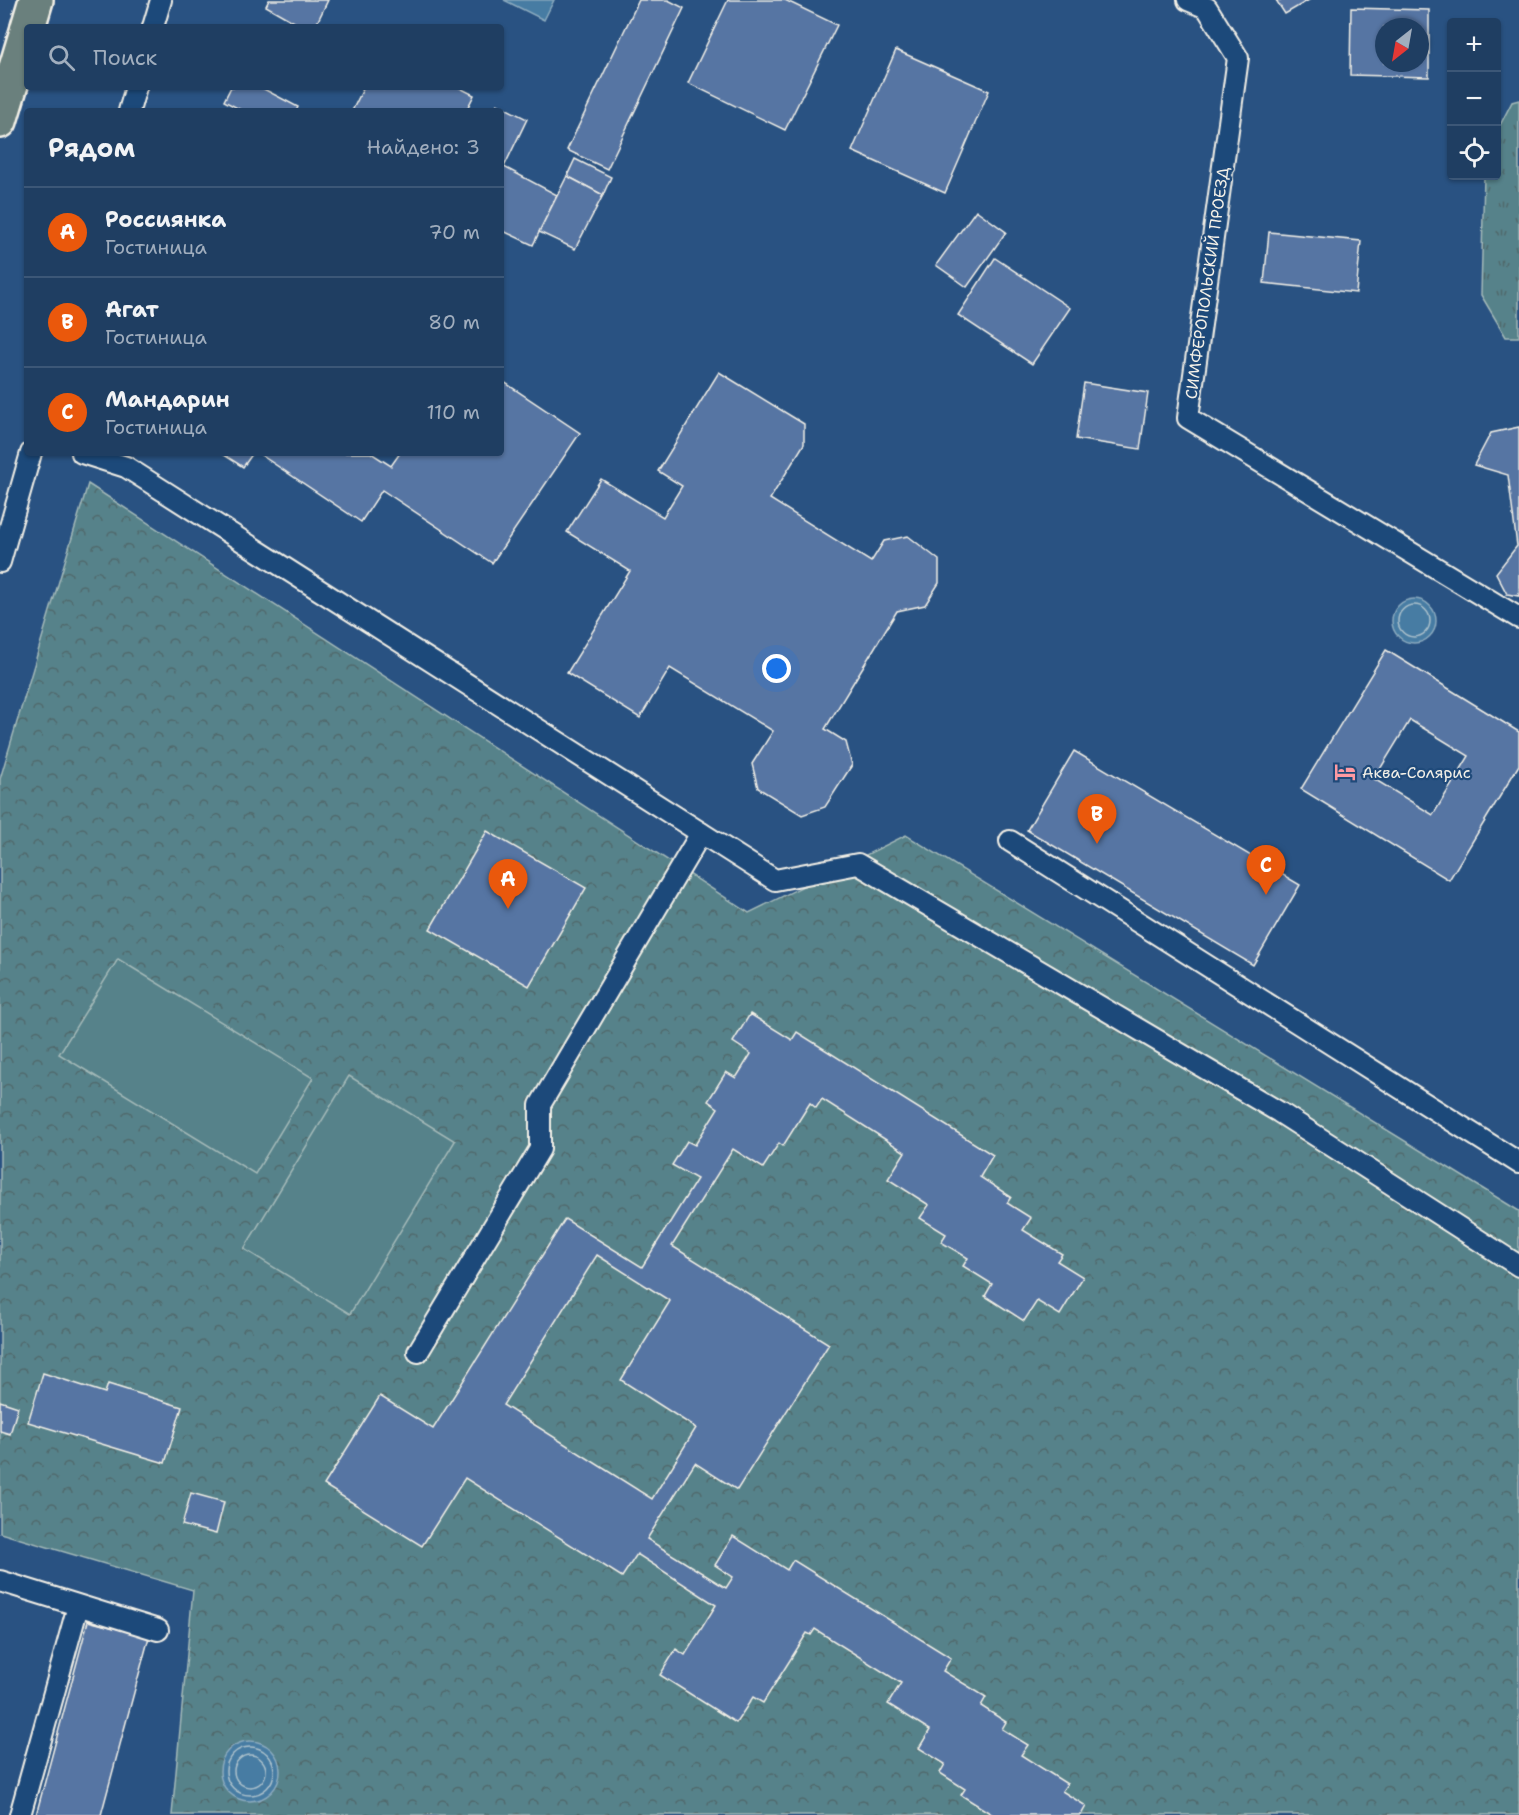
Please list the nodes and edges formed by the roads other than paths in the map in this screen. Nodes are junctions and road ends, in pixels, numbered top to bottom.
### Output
1 (36, 0) edge
2 (161, 0) edge
3 (1188, 0) edge
4 (29, 24) edge
5 (154, 24) edge
6 (24, 42) edge
7 (135, 90) edge
8 (130, 108) edge
9 (0, 121) edge
10 (30, 456) edge
11 (91, 456) edge
12 (0, 562) edge
13 (1519, 618) edge
14 (701, 833) junction
15 (1010, 841) dead end
16 (1519, 1163) edge
17 (1519, 1266) edge
18 (418, 1352) dead end
19 (0, 1581) edge
20 (78, 1606) junction
21 (158, 1630) dead end
22 (20, 1815) edge

1 - 4 main road
2 - 5 lane
3 - 13 lane, СИМФЕРОПОЛЬСКИЙ ПРОЕЗД
6 - 9 main road
7 - 8 lane
10 - 12 lane
11 - 14 lane
14 - 17 lane
14 - 18 lane
15 - 16 lane
19 - 20 lane
20 - 21 lane
20 - 22 lane

